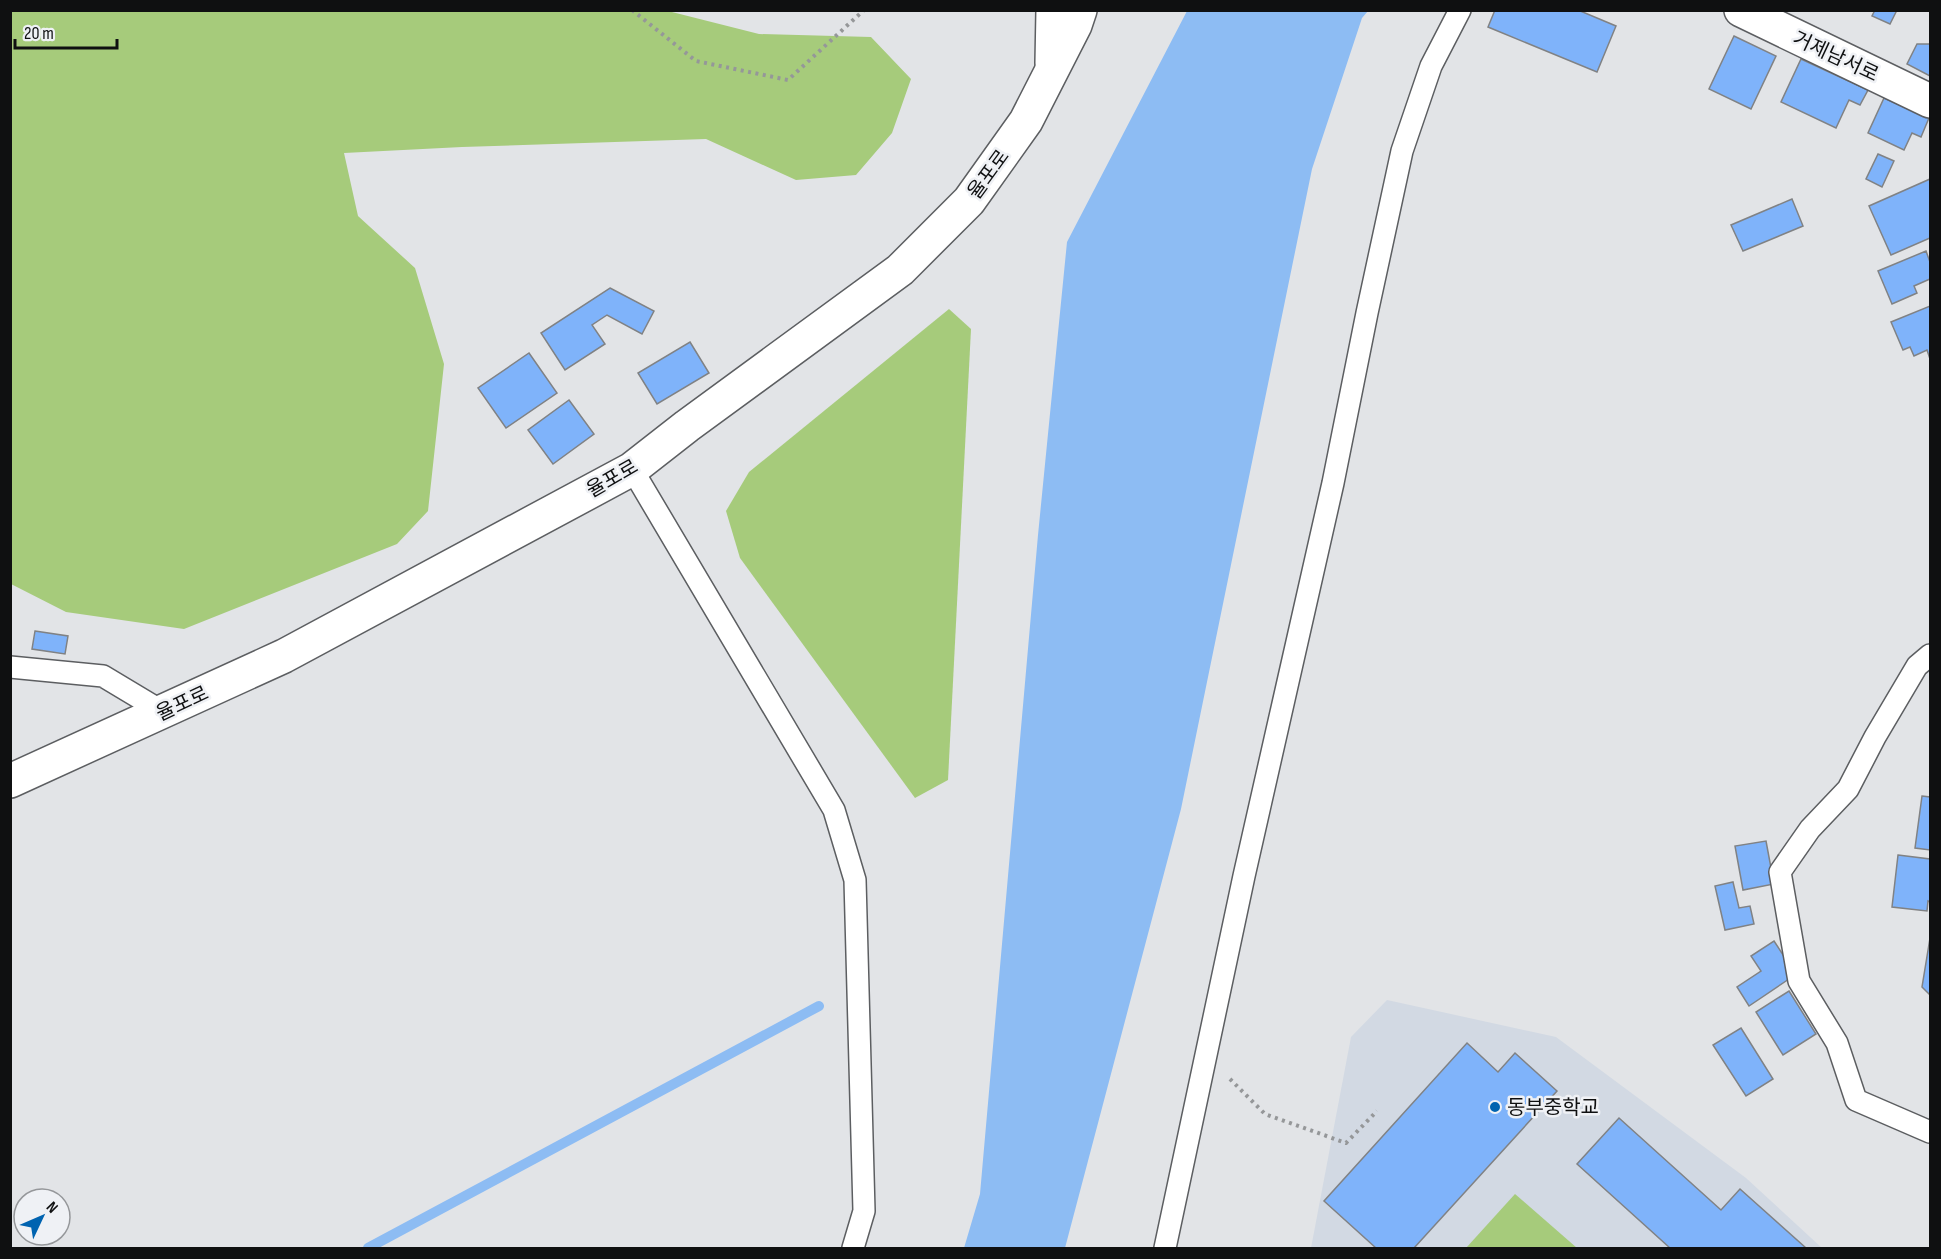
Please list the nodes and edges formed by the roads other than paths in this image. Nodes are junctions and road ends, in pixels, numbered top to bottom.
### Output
1 (1053, 10) edge
2 (1080, 10) edge
3 (1460, 10) edge
4 (1741, 10) edge
5 (1052, 72) junction
6 (1930, 101) edge
7 (632, 469) junction
8 (1930, 655) edge
9 (10, 667) edge
10 (163, 712) junction
11 (10, 781) edge
12 (1930, 1132) edge
13 (854, 1248) edge
14 (1165, 1248) edge

1 - 5 street
2 - 5 street, 율포로
3 - 14 lane
4 - 6 street, 거제남서로
5 - 7 street, 율포로
7 - 10 street, 율포로
7 - 13 lane
8 - 12 lane
9 - 10 lane
10 - 11 street, 율포로

